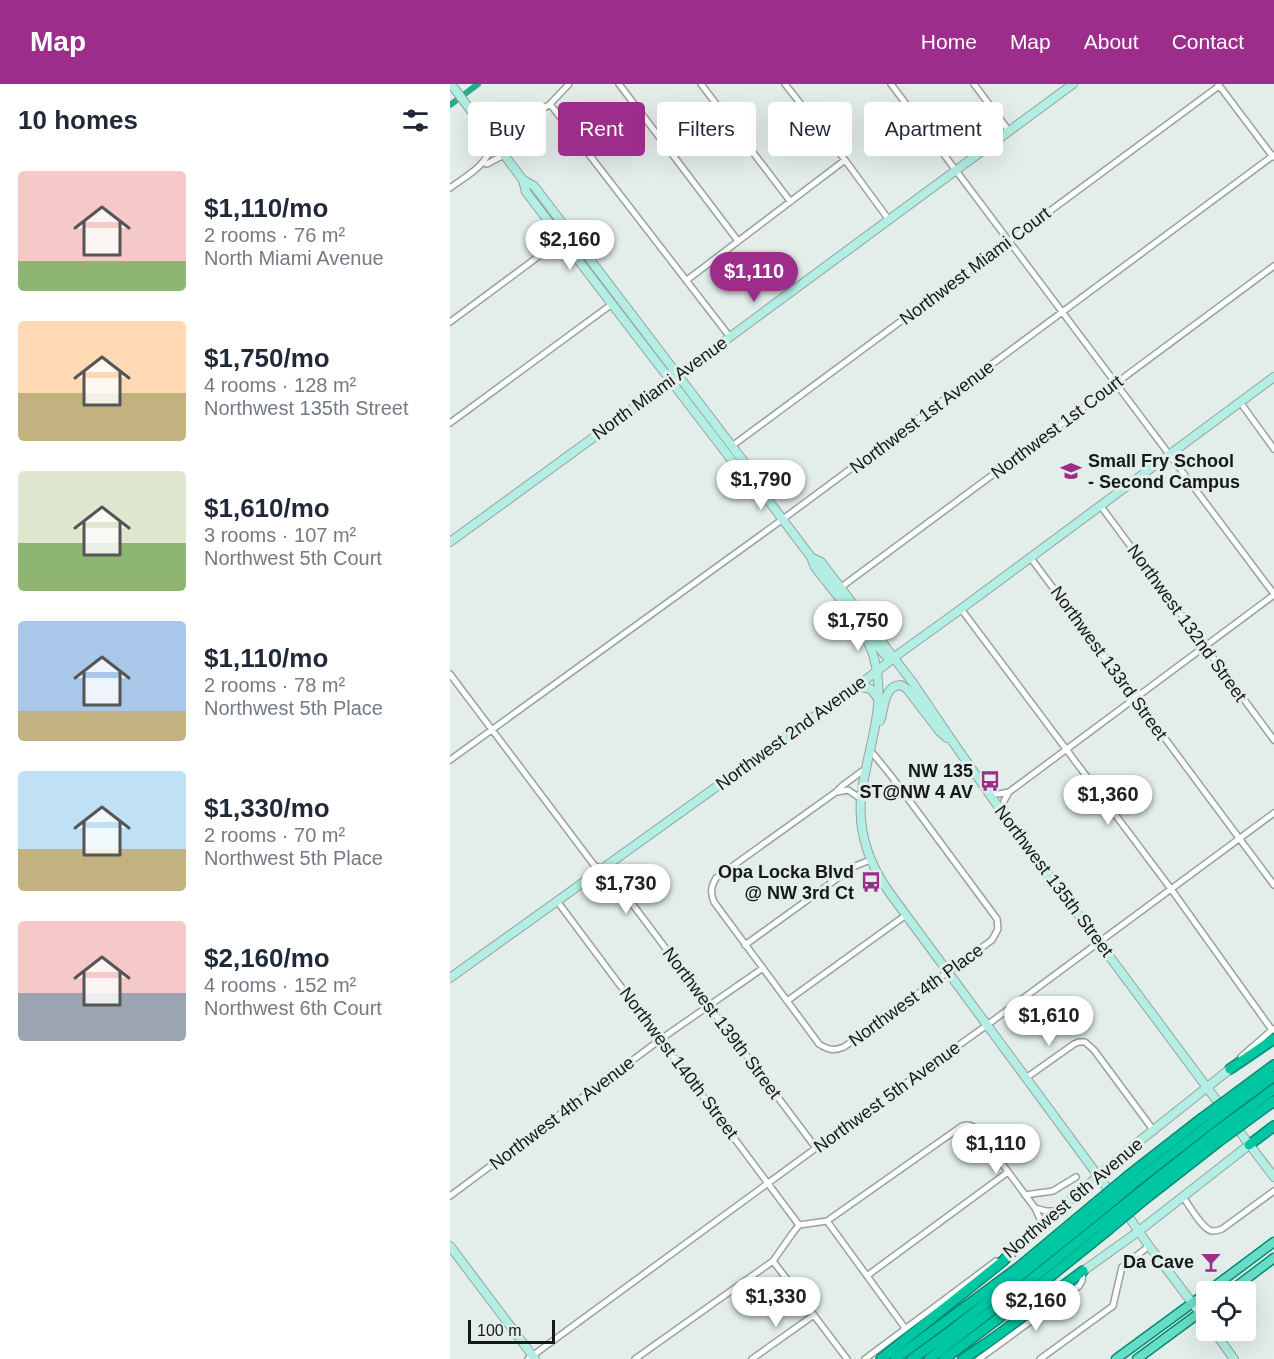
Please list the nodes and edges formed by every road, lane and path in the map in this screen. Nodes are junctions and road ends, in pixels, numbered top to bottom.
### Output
1 (451, 84) edge
2 (569, 84) edge
3 (619, 84) edge
4 (701, 84) edge
5 (785, 84) edge
6 (891, 84) edge
7 (974, 84) edge
8 (1072, 84) edge
9 (1219, 85) edge
10 (550, 104) junction
11 (546, 107) edge
12 (468, 108) edge
13 (1009, 131) junction
14 (487, 156) edge
15 (502, 156) edge
16 (505, 156) edge
17 (1273, 156) edge
18 (845, 160) junction
19 (484, 163) junction
20 (955, 171) junction
21 (523, 180) junction
22 (450, 188) edge
23 (790, 201) junction
24 (889, 220) junction
25 (562, 239) junction
26 (738, 241) junction
27 (1008, 241) junction
28 (1274, 266) edge
29 (687, 280) junction
30 (612, 304) junction
31 (1062, 313) junction
32 (450, 322) edge
33 (730, 337) junction
34 (678, 374) junction
35 (1274, 377) edge
36 (670, 380) junction
37 (1117, 384) junction
38 (1240, 402) junction
39 (450, 423) edge
40 (703, 423) junction
41 (732, 446) junction
42 (1274, 449) edge
43 (1170, 454) junction
44 (759, 488) junction
45 (1100, 505) junction
46 (783, 519) junction
47 (450, 542) edge
48 (811, 557) junction
49 (1030, 557) junction
50 (840, 588) junction
51 (1274, 595) edge
52 (961, 609) junction
53 (859, 626) junction
54 (1205, 647) junction
55 (892, 660) junction
56 (877, 671) junction
57 (450, 674) edge
58 (857, 686) junction
59 (879, 700) junction
60 (1135, 700) junction
61 (492, 729) junction
62 (876, 729) junction
63 (1274, 740) edge
64 (955, 745) junction
65 (1066, 750) junction
66 (871, 751) junction
67 (450, 760) edge
68 (867, 768) junction
69 (836, 792) junction
70 (1009, 792) junction
71 (989, 793) junction
72 (861, 799) junction
73 (1002, 812) junction
74 (1274, 813) edge
75 (1240, 838) junction
76 (870, 860) junction
77 (602, 868) junction
78 (1274, 885) edge
79 (1170, 889) junction
80 (557, 901) junction
81 (906, 915) junction
82 (1100, 943) junction
83 (745, 945) junction
84 (763, 968) junction
85 (948, 972) junction
86 (450, 978) edge
87 (787, 1001) junction
88 (709, 1007) junction
89 (987, 1025) junction
90 (1273, 1032) edge
91 (662, 1039) junction
92 (1274, 1065) edge
93 (1230, 1069) joint
94 (1274, 1076) edge
95 (1026, 1078) junction
96 (1207, 1088) junction
97 (1274, 1089) edge
98 (1237, 1098) junction
99 (1274, 1101) edge
100 (1249, 1113) junction
101 (1274, 1126) edge
102 (1154, 1131) junction
103 (1249, 1145) junction
104 (816, 1148) junction
105 (1008, 1172) junction
106 (1098, 1176) junction
107 (1076, 1177) dead end
108 (1274, 1177) edge
109 (768, 1183) junction
110 (1274, 1191) edge
111 (1025, 1195) junction
112 (450, 1196) edge
113 (1183, 1197) junction
114 (1035, 1208) junction
115 (1059, 1210) junction
116 (1094, 1210) junction
117 (827, 1221) junction
118 (800, 1225) junction
119 (1106, 1226) junction
120 (1040, 1227) junction
121 (1139, 1231) junction
122 (1024, 1240) junction
123 (1274, 1242) edge
124 (450, 1246) edge
125 (1149, 1246) junction
126 (773, 1261) junction
127 (1273, 1261) edge
128 (1083, 1271) junction
129 (868, 1275) junction
130 (1222, 1281) edge
131 (1245, 1281) edge
132 (1196, 1300) edge
133 (1192, 1303) junction
134 (1196, 1306) edge
135 (814, 1315) junction
136 (1196, 1316) edge
137 (905, 1328) junction
138 (1221, 1341) edge
139 (1133, 1347) junction
140 (532, 1358) edge
141 (1140, 1358) edge
142 (634, 1359) edge
143 (752, 1359) edge
144 (847, 1359) edge
145 (865, 1359) edge
146 (881, 1359) edge
147 (895, 1359) edge
148 (912, 1359) edge
149 (929, 1359) edge
150 (945, 1359) edge
151 (963, 1359) edge
152 (979, 1359) edge
153 (1040, 1359) edge
154 (1116, 1359) edge
155 (1234, 1359) edge

1 - 12 main road
2 - 10 street
3 - 26 street
4 - 23 street
5 - 18 street
6 - 20 street
7 - 13 street
8 - 13 main road, North Miami Avenue
9 - 17 street
9 - 27 street, Northwest Miami Court
10 - 11 street
10 - 29 street
13 - 20 main road, North Miami Avenue
14 - 19 street
15 - 19 street
16 - 21 main road
17 - 31 street, Northwest 1st Avenue
18 - 23 street
18 - 24 street
19 - 22 street
20 - 24 main road, North Miami Avenue
20 - 27 street
21 - 25 main road, Northwest 135th Street
21 - 34 main road, Northwest 135th Street
23 - 26 street
24 - 33 main road, North Miami Avenue
25 - 30 main road, Northwest 135th Street
25 - 32 street
26 - 29 street
27 - 31 street
27 - 41 street, Northwest Miami Court
28 - 37 street, Northwest 1st Court
29 - 33 street
30 - 36 main road, Northwest 135th Street
30 - 39 street
31 - 37 street
31 - 46 street, Northwest 1st Avenue
33 - 34 main road, North Miami Avenue
34 - 36 main road, North Miami Avenue
34 - 41 main road, Northwest 135th Street
35 - 38 main road, Northwest 2nd Avenue
36 - 40 main road, Northwest 135th Street
36 - 47 main road, North Miami Avenue
37 - 43 street
37 - 50 street, Northwest 1st Court
38 - 42 street
38 - 43 main road, Northwest 2nd Avenue
40 - 41 main road
40 - 44 main road, Northwest 135th Street
41 - 44 main road, Northwest 135th Street
43 - 45 main road, Northwest 2nd Avenue
43 - 51 street
44 - 46 main road, Northwest 135th Street
45 - 49 main road, Northwest 2nd Avenue
45 - 54 street, Northwest 132nd Street
46 - 48 main road, Northwest 135th Street
46 - 61 street, Northwest 1st Avenue
48 - 50 main road, Northwest 135th Street
48 - 53 main road, Northwest 135th Street
49 - 52 main road, Northwest 2nd Avenue
49 - 60 street, Northwest 133rd Street
50 - 55 main road, Northwest 135th Street
51 - 54 street
52 - 55 main road, Northwest 2nd Avenue
52 - 65 street
53 - 55 main road
53 - 56 main road, Northwest 135th Street
54 - 60 street
54 - 63 street, Northwest 132nd Street
55 - 56 main road, Northwest 2nd Avenue
55 - 64 main road, Northwest 135th Street
56 - 58 main road, Northwest 2nd Avenue
56 - 59 main road, Northwest 135th Street
57 - 61 street, Northwest 139th Street
58 - 59 main road
58 - 77 main road, Northwest 2nd Avenue
59 - 62 main road, Northwest 135th Street
60 - 65 street
60 - 75 street, Northwest 133rd Street
61 - 67 street, Northwest 1st Avenue
61 - 77 street, Northwest 139th Street
62 - 64 main road
62 - 66 main road
64 - 71 main road, Northwest 135th Street
65 - 70 street
65 - 79 street
66 - 68 main road
66 - 85 street, Northwest 4th Place
68 - 69 street
68 - 72 main road
69 - 72 street
69 - 83 street
70 - 71 street
70 - 73 street
71 - 73 main road, Northwest 135th Street
72 - 76 main road
73 - 82 main road, Northwest 135th Street
74 - 75 street, Northwest 5th Avenue
75 - 78 street, Northwest 133rd Street
75 - 79 street, Northwest 5th Avenue
76 - 81 main road
76 - 83 street
77 - 80 main road, Northwest 2nd Avenue
77 - 88 street, Northwest 139th Street
79 - 82 street, Northwest 5th Avenue
79 - 90 street
80 - 86 main road, Northwest 2nd Avenue
80 - 91 street, Northwest 140th Street
81 - 85 main road
81 - 87 street
82 - 89 street, Northwest 5th Avenue
82 - 96 main road, Northwest 135th Street
83 - 84 street
84 - 87 street
84 - 88 street, Northwest 4th Avenue
85 - 87 street, Northwest 4th Place
85 - 89 main road
88 - 91 street, Northwest 4th Avenue
88 - 104 street, Northwest 139th Street
89 - 95 main road
89 - 104 street, Northwest 5th Avenue
90 - 93 highway
91 - 109 street, Northwest 140th Street
91 - 112 street, Northwest 4th Avenue
92 - 98 highway
93 - 96 main road, Northwest 6th Avenue
94 - 98 highway
95 - 102 street
95 - 106 main road
96 - 102 main road, Northwest 6th Avenue
96 - 103 main road, Northwest 135th Street
97 - 100 highway
98 - 116 highway, bridge
99 - 100 highway
100 - 119 highway, bridge
101 - 103 highway
102 - 106 main road, Northwest 6th Avenue
103 - 108 main road, Northwest 135th Street
103 - 113 main road
104 - 109 street, Northwest 5th Avenue
105 - 111 street
105 - 117 street
105 - 129 street
106 - 115 main road, Northwest 6th Avenue
106 - 121 main road
107 - 111 street
109 - 118 street, Northwest 140th Street
109 - 140 street, Northwest 5th Avenue
110 - 113 street
111 - 114 street
113 - 121 main road
114 - 115 street
114 - 120 street
115 - 120 main road, Northwest 6th Avenue
116 - 147 highway
116 - 148 highway
117 - 118 street
117 - 129 street
118 - 126 street
119 - 149 highway
119 - 150 highway
120 - 122 main road, Northwest 6th Avenue
121 - 125 main road
121 - 128 main road
122 - 137 street, Northwest 6th Avenue
122 - 146 highway
123 - 130 main road
124 - 140 main road
125 - 133 main road
125 - 153 street
126 - 135 street
126 - 142 street
127 - 131 main road
128 - 151 highway
128 - 152 street
129 - 137 street
132 - 133 main road
133 - 134 main road
133 - 139 main road
135 - 143 street
135 - 144 street
136 - 141 main road
137 - 145 street, Northwest 6th Avenue
138 - 155 main road
139 - 141 street
139 - 154 main road

